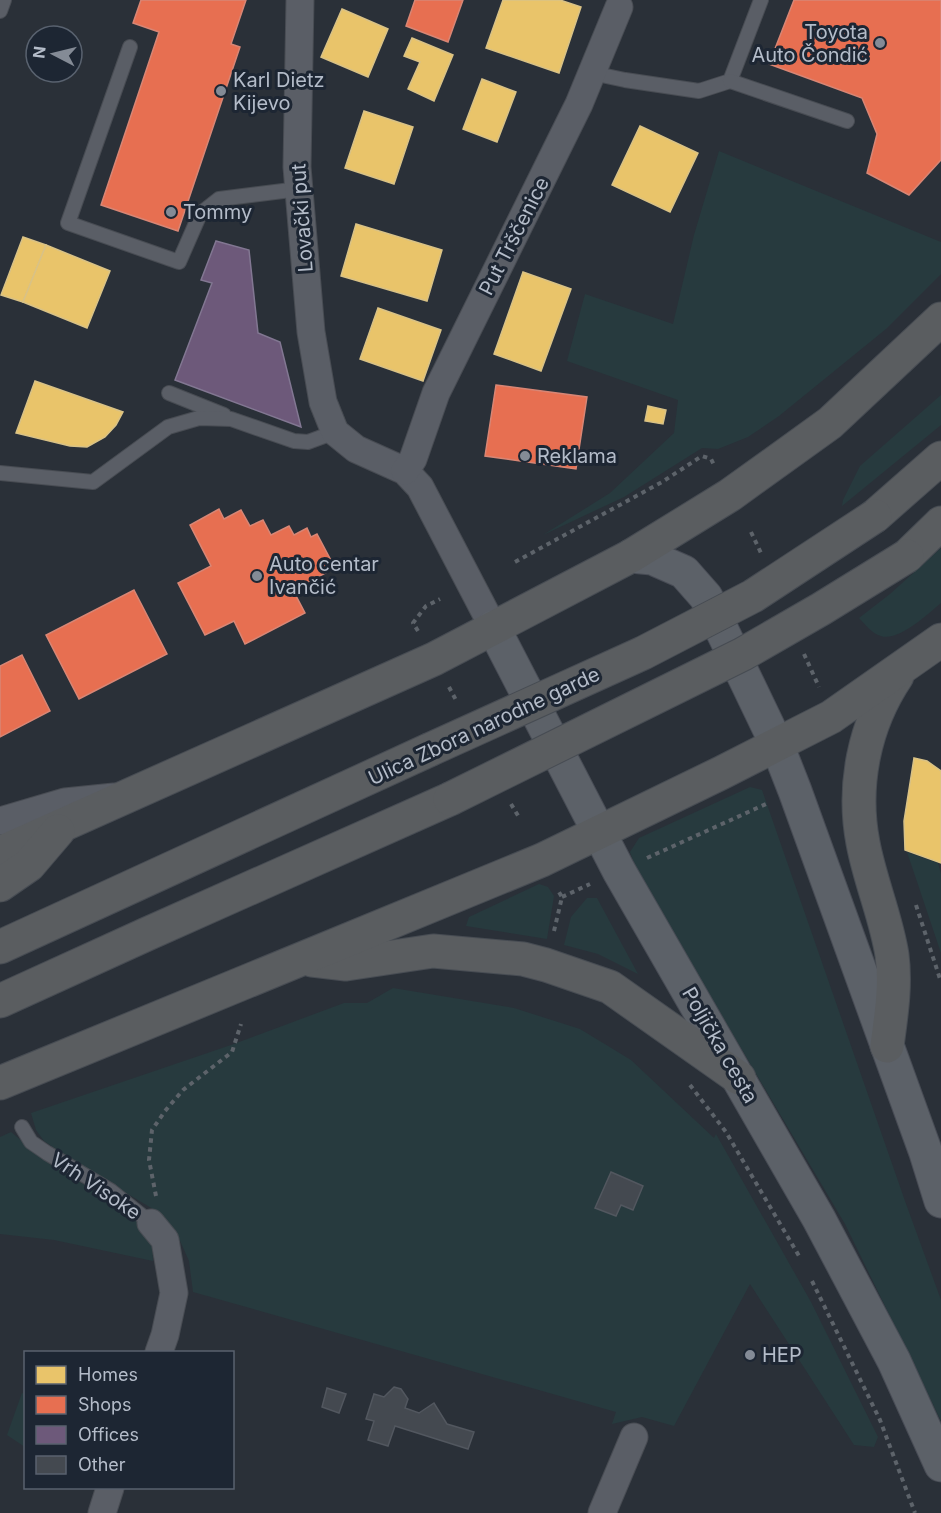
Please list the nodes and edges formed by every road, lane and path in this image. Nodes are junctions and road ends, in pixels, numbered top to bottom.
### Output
1 (4, 0) edge
2 (300, 0) edge
3 (761, 0) edge
4 (622, 2) edge
5 (0, 11) edge
6 (130, 47) dead end
7 (592, 73) junction
8 (730, 81) junction
9 (847, 121) dead end
10 (299, 189) junction
11 (941, 319) edge
12 (169, 393) dead end
13 (231, 418) junction
14 (335, 432) junction
15 (941, 458) edge
16 (405, 471) junction
17 (717, 471) dead end
18 (0, 473) edge
19 (941, 523) edge
20 (631, 556) junction
21 (515, 562) dead end
22 (440, 600) dead end
23 (493, 627) junction
24 (420, 634) dead end
25 (941, 640) edge
26 (902, 669) junction
27 (777, 745) junction
28 (133, 794) junction
29 (766, 803) dead end
30 (0, 821) edge
31 (63, 825) junction
32 (599, 833) junction
33 (0, 853) edge
34 (638, 862) dead end
35 (590, 884) dead end
36 (0, 885) edge
37 (557, 888) dead end
38 (562, 897) junction
39 (915, 903) dead end
40 (554, 931) dead end
41 (0, 947) edge
42 (304, 959) junction
43 (941, 982) edge
44 (0, 1001) edge
45 (241, 1024) dead end
46 (886, 1046) junction
47 (739, 1078) junction
48 (685, 1079) dead end
49 (0, 1083) edge
50 (22, 1127) dead end
51 (933, 1146) edge
52 (941, 1202) edge
53 (151, 1223) junction
54 (804, 1264) dead end
55 (809, 1274) dead end
56 (160, 1351) edge
57 (634, 1437) dead end
58 (941, 1465) edge
59 (110, 1489) edge
60 (102, 1513) edge
61 (602, 1513) edge
62 (915, 1513) edge

1 - 5 lane
2 - 10 street, Lovački put
3 - 8 lane
4 - 7 street, Put Trščenice
6 - 10 lane
7 - 8 lane
7 - 16 street, Put Trščenice
8 - 9 lane
10 - 14 street, Lovački put
11 - 20 highway
12 - 13 lane
13 - 14 lane
13 - 18 lane
14 - 16 street
15 - 41 highway, Ulica Zbora narodne garde, bridge
16 - 23 street
17 - 21 path
19 - 44 highway, bridge
20 - 23 highway
20 - 27 main road
22 - 24 path
23 - 28 highway
23 - 32 main road, Poljička cesta
25 - 26 highway
26 - 27 highway
26 - 46 highway
27 - 32 highway
27 - 46 main road
28 - 30 street
28 - 31 highway
29 - 34 path
31 - 33 highway
31 - 36 highway
32 - 42 highway
32 - 47 main road, Poljička cesta
35 - 38 path
37 - 38 path
38 - 40 path
39 - 43 path
42 - 47 highway
42 - 49 highway
45 - 53 path
46 - 51 main road
47 - 58 main road, Poljička cesta
48 - 54 path
50 - 53 lane, Vrh Visoke
51 - 52 main road
53 - 56 street, Vrh Visoke
55 - 62 path
57 - 61 street
59 - 60 street

